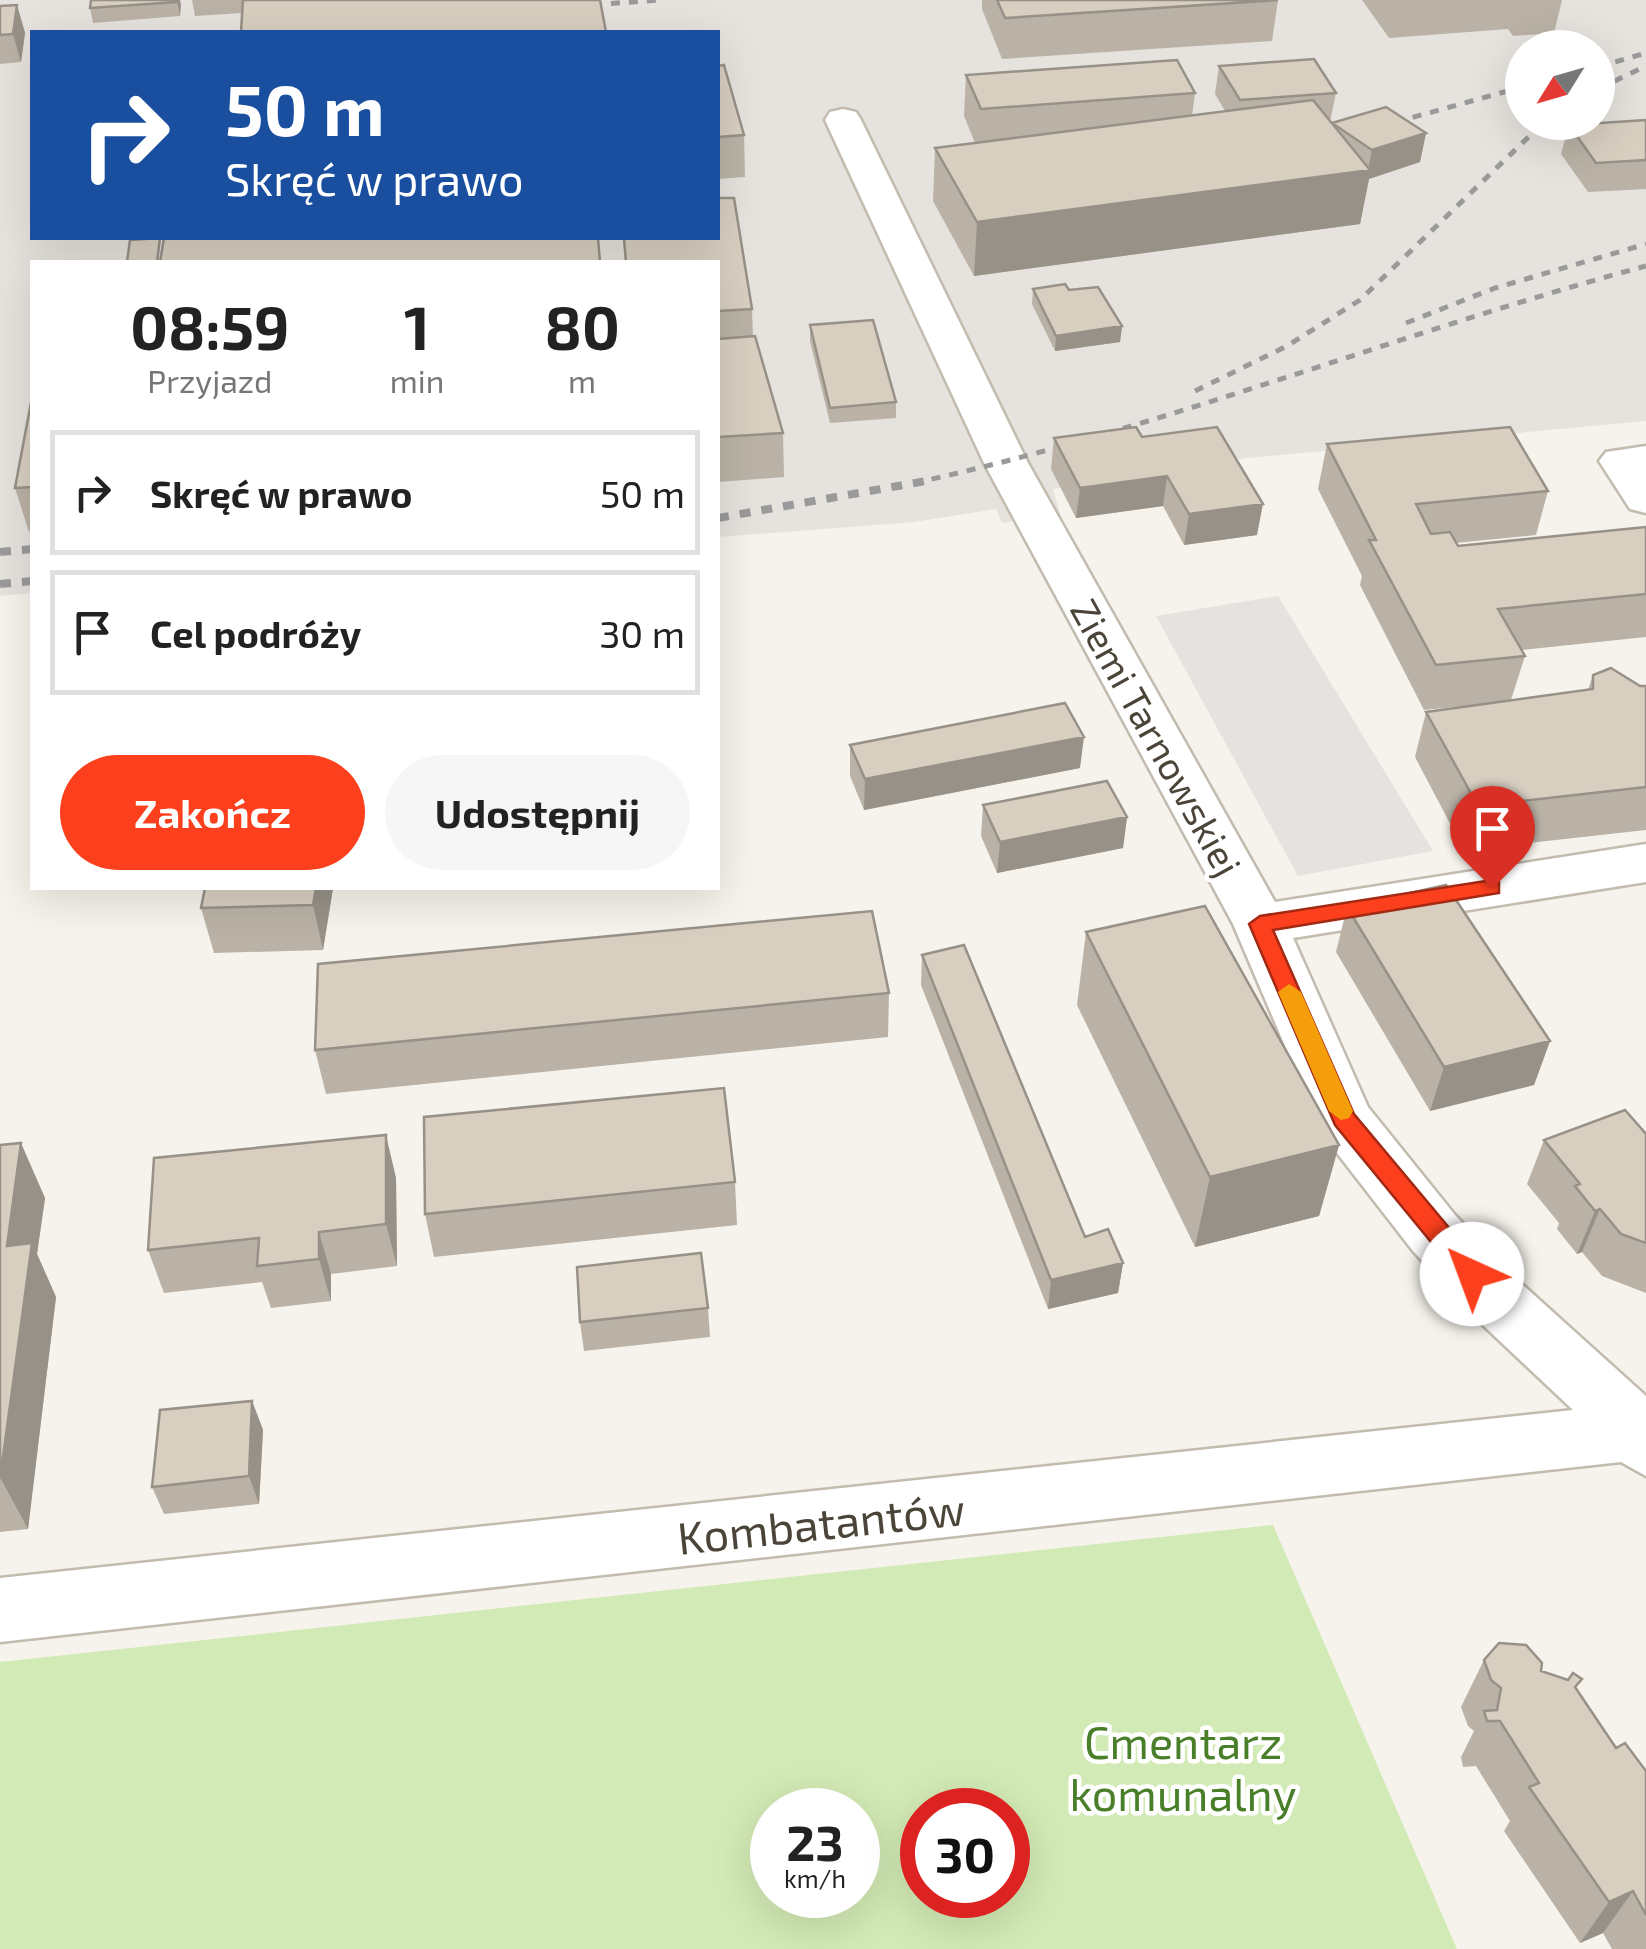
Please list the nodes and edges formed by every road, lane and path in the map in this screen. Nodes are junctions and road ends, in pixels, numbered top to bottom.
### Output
1 (843, 120) dead end
2 (1646, 459) edge
3 (1646, 500) edge
4 (1646, 864) edge
5 (1260, 924) junction
6 (1644, 1436) edge
7 (0, 1610) edge

1 - 5 street, Ziemi Tarnowskiej
2 - 3 street
4 - 5 street
5 - 6 street, Ziemi Tarnowskiej
6 - 7 street, Kombatantów

